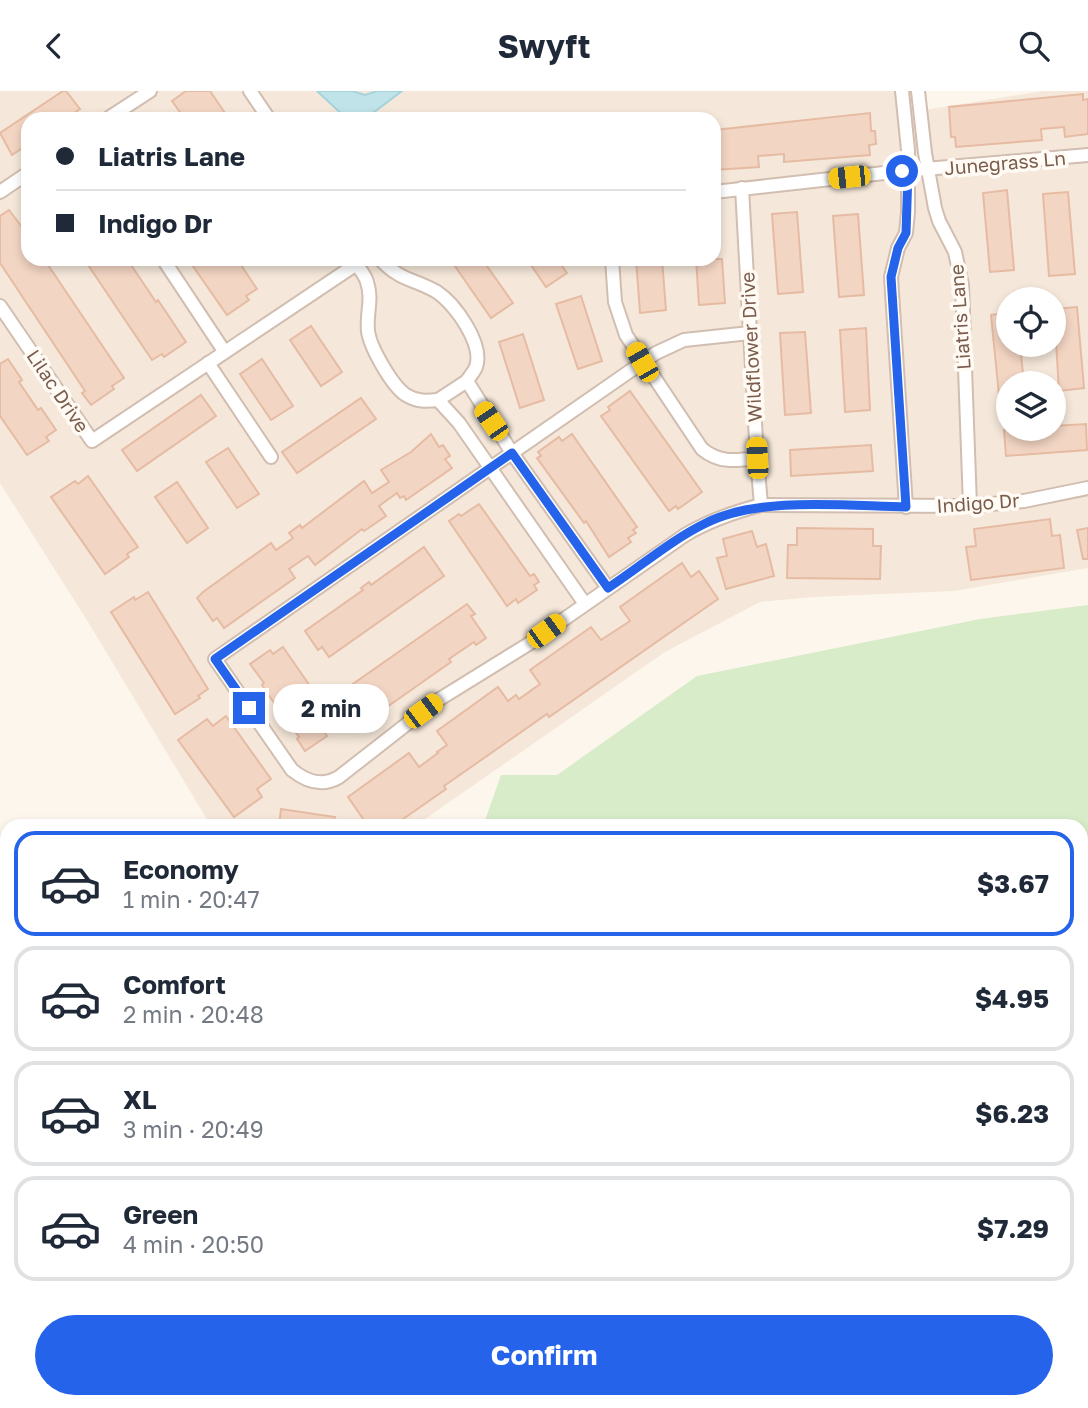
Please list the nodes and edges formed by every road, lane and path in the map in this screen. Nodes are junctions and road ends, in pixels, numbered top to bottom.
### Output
1 (150, 91) edge
2 (250, 91) edge
3 (902, 91) edge
4 (918, 91) edge
5 (118, 112) edge
6 (264, 112) edge
7 (1088, 155) edge
8 (928, 170) junction
9 (908, 171) junction
10 (21, 178) edge
11 (742, 188) junction
12 (721, 191) edge
13 (0, 192) edge
14 (168, 266) edge
15 (350, 266) edge
16 (360, 266) edge
17 (386, 266) edge
18 (612, 266) edge
19 (0, 306) edge
20 (750, 333) junction
21 (225, 351) junction
22 (642, 362) junction
23 (208, 363) junction
24 (467, 381) junction
25 (438, 400) junction
26 (512, 453) junction
27 (271, 457) dead end
28 (757, 458) junction
29 (492, 468) junction
30 (1088, 488) edge
31 (761, 505) junction
32 (970, 506) junction
33 (906, 507) junction
34 (608, 588) junction
35 (585, 604) junction

1 - 5 street
2 - 6 street
3 - 9 street
4 - 8 street, Liatris Lane
7 - 8 street, Junegrass Ln
8 - 9 street, Junegrass Ln
8 - 32 street, Liatris Lane
9 - 11 street, Junegrass Ln
9 - 33 street
10 - 13 street
11 - 12 street, Junegrass Ln
11 - 20 street, Wildflower Drive
14 - 21 street
15 - 21 street
16 - 25 street
17 - 24 street
18 - 22 street
19 - 23 street, Lilac Drive
20 - 22 street
20 - 28 street, Wildflower Drive
21 - 23 street
22 - 26 street
22 - 28 street
23 - 27 street
24 - 25 street
24 - 26 street
25 - 29 street
26 - 29 street
26 - 34 street
28 - 31 street, Wildflower Drive
29 - 35 street
29 - 35 street, Indigo Dr
30 - 32 street, Indigo Dr
31 - 33 street, Indigo Dr
31 - 34 street, Indigo Dr
32 - 33 street, Indigo Dr
34 - 35 street, Indigo Dr

